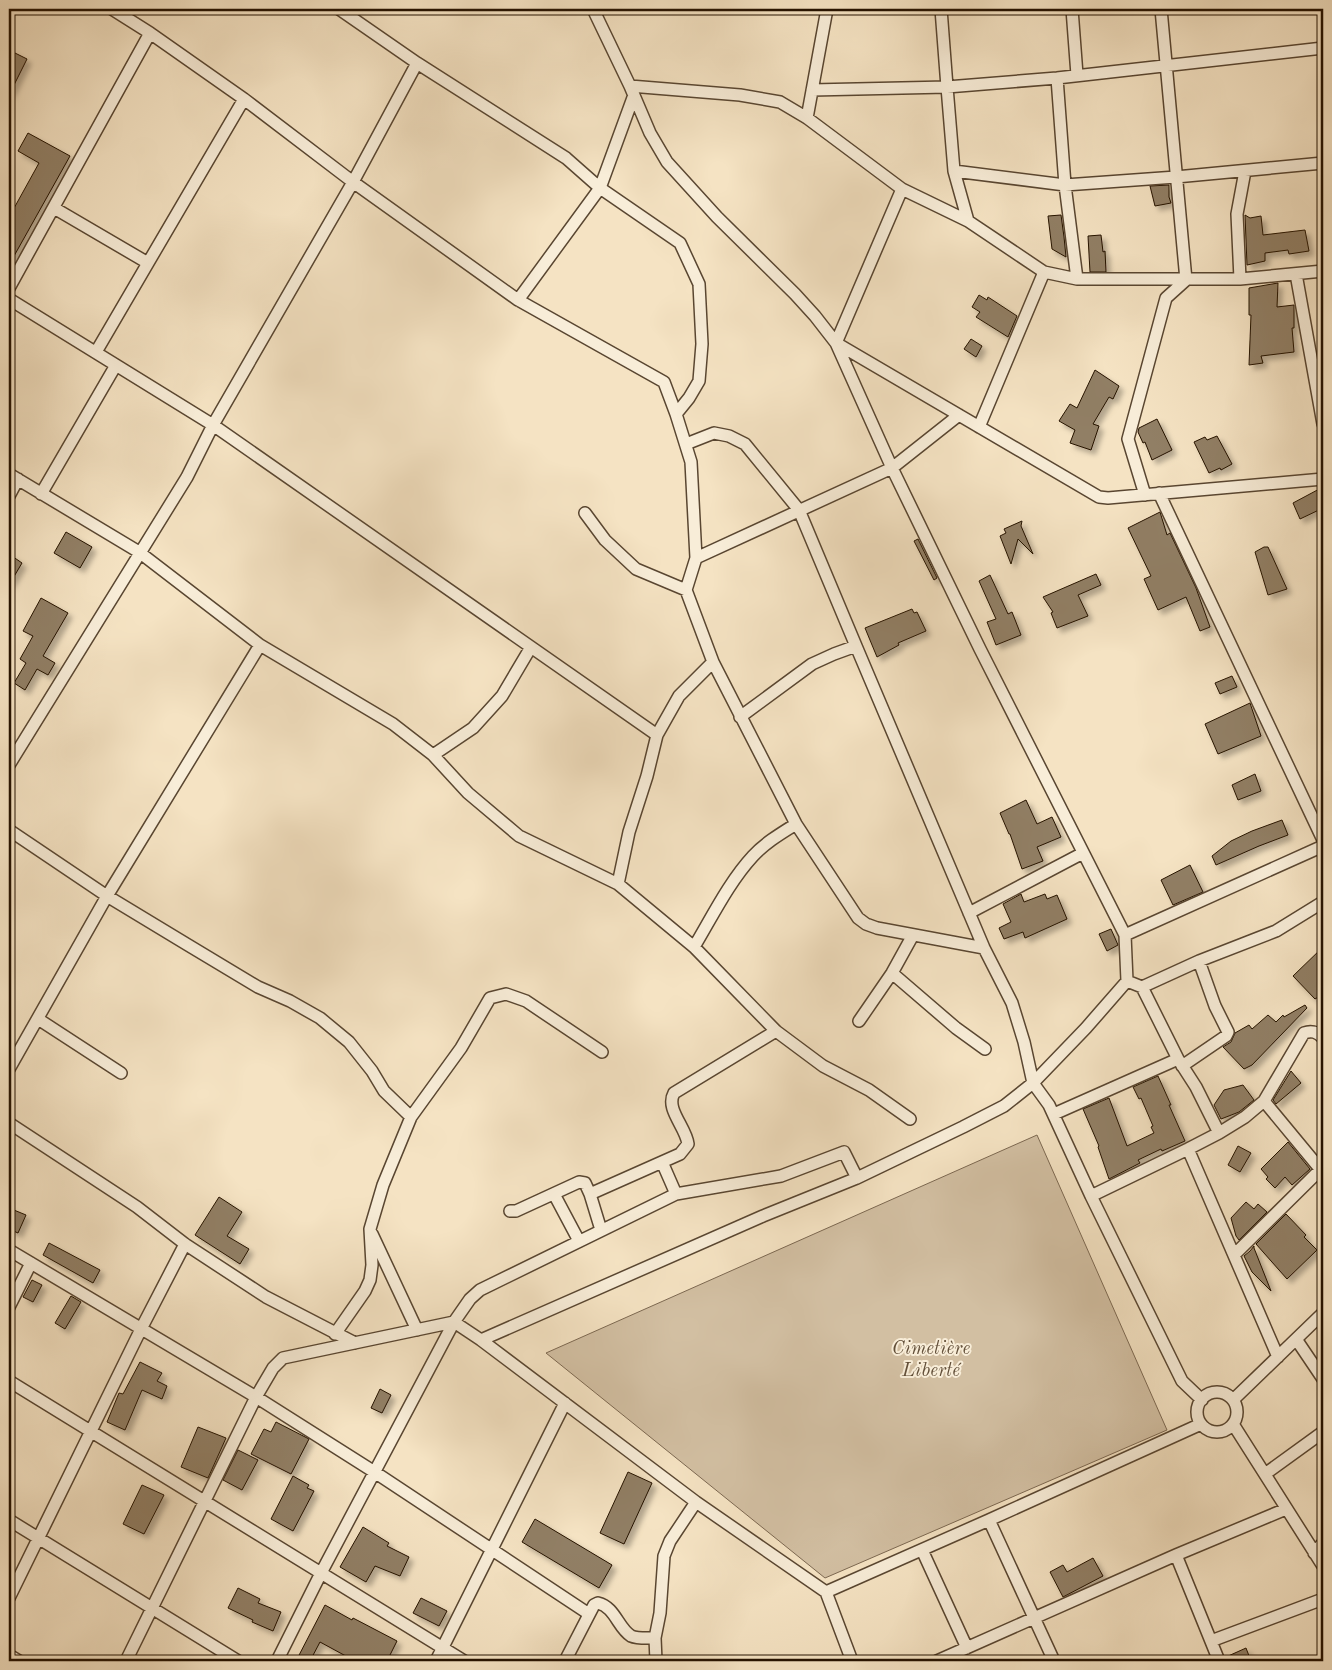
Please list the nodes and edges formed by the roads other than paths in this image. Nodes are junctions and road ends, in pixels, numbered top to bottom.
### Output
1 (112, 9) edge
2 (339, 9) edge
3 (592, 9) edge
4 (827, 9) edge
5 (941, 9) edge
6 (1072, 9) edge
7 (1161, 9) edge
8 (150, 33) junction
9 (1323, 48) edge
10 (417, 63) junction
11 (1167, 65) junction
12 (1077, 75) junction
13 (1057, 78) junction
14 (947, 87) junction
15 (812, 90) junction
16 (632, 91) junction
17 (244, 99) junction
18 (807, 118) junction
19 (1323, 163) edge
20 (954, 171) junction
21 (1245, 171) junction
22 (1176, 177) junction
23 (353, 182) junction
24 (1065, 185) junction
25 (600, 188) junction
26 (902, 189) junction
27 (54, 208) junction
28 (968, 221) junction
29 (148, 263) junction
30 (1323, 271) edge
31 (1044, 272) junction
32 (1296, 274) junction
33 (1078, 279) junction
34 (1240, 279) junction
35 (1186, 280) junction
36 (9, 288) edge
37 (9, 299) edge
38 (518, 300) junction
39 (836, 343) junction
40 (96, 352) junction
41 (116, 365) junction
42 (676, 414) junction
43 (959, 415) junction
44 (1323, 424) edge
45 (213, 425) junction
46 (979, 427) junction
47 (686, 444) junction
48 (892, 468) junction
49 (13, 477) edge
50 (1323, 479) edge
51 (42, 494) junction
52 (1159, 494) junction
53 (1145, 495) junction
54 (9, 496) edge
55 (799, 510) junction
56 (586, 513) dead end
57 (140, 552) junction
58 (696, 558) junction
59 (686, 590) junction
60 (260, 645) junction
61 (856, 646) junction
62 (531, 647) junction
63 (713, 662) junction
64 (740, 718) junction
65 (657, 735) junction
66 (433, 755) junction
67 (9, 765) edge
68 (796, 824) junction
69 (9, 830) edge
70 (1323, 840) edge
71 (1323, 846) edge
72 (1083, 853) junction
73 (618, 884) junction
74 (107, 896) junction
75 (1323, 902) edge
76 (969, 913) junction
77 (913, 935) junction
78 (1125, 935) junction
79 (694, 947) junction
80 (984, 948) junction
81 (1200, 961) junction
82 (892, 973) junction
83 (1126, 981) junction
84 (1142, 988) junction
85 (38, 1019) junction
86 (859, 1021) dead end
87 (776, 1031) junction
88 (1323, 1038) edge
89 (985, 1049) dead end
90 (602, 1052) dead end
91 (1180, 1062) junction
92 (9, 1069) edge
93 (121, 1073) dead end
94 (1033, 1084) junction
95 (1264, 1101) junction
96 (1054, 1114) junction
97 (411, 1117) junction
98 (910, 1119) dead end
99 (9, 1123) edge
100 (1219, 1133) junction
101 (1188, 1149) junction
102 (662, 1162) junction
103 (1322, 1168) edge
104 (857, 1178) junction
105 (554, 1194) junction
106 (590, 1194) junction
107 (676, 1194) junction
108 (1091, 1196) junction
109 (510, 1210) dead end
110 (370, 1229) junction
111 (601, 1230) junction
112 (579, 1241) junction
113 (186, 1244) junction
114 (9, 1250) edge
115 (1234, 1255) junction
116 (31, 1263) junction
117 (9, 1307) edge
118 (1323, 1313) edge
119 (454, 1322) junction
120 (141, 1329) junction
121 (417, 1330) junction
122 (335, 1334) junction
123 (1296, 1339) junction
124 (481, 1340) junction
125 (355, 1343) junction
126 (1278, 1357) junction
127 (1323, 1379) edge
128 (9, 1381) edge
129 (256, 1397) junction
130 (1202, 1400) junction
131 (1233, 1400) junction
132 (566, 1404) junction
133 (1201, 1424) junction
134 (1233, 1424) junction
135 (90, 1431) junction
136 (1323, 1432) edge
137 (376, 1473) junction
138 (1265, 1474) junction
139 (205, 1502) junction
140 (696, 1502) junction
141 (1286, 1509) junction
142 (9, 1520) edge
143 (989, 1520) junction
144 (38, 1538) junction
145 (1323, 1543) edge
146 (491, 1549) junction
147 (922, 1550) junction
148 (1314, 1553) junction
149 (1176, 1555) junction
150 (1323, 1566) edge
151 (322, 1573) junction
152 (826, 1592) junction
153 (9, 1598) edge
154 (1323, 1599) edge
155 (152, 1608) junction
156 (589, 1614) junction
157 (1034, 1619) junction
158 (655, 1638) junction
159 (1211, 1641) junction
160 (443, 1648) junction
161 (967, 1648) junction
162 (9, 1655) edge
163 (952, 1658) edge
164 (19, 1661) edge
165 (126, 1661) edge
166 (238, 1661) edge
167 (277, 1661) edge
168 (436, 1661) edge
169 (464, 1661) edge
170 (565, 1661) edge
171 (656, 1661) edge
172 (852, 1661) edge
173 (937, 1661) edge
174 (1054, 1661) edge
175 (1219, 1661) edge

1 - 8 street
2 - 10 street
3 - 16 street
4 - 15 street
5 - 14 street
6 - 12 street
7 - 11 street
8 - 17 street
8 - 27 street
9 - 11 street
10 - 23 street
10 - 25 street
11 - 12 street
11 - 22 street
12 - 13 street
13 - 14 street
13 - 24 street
14 - 15 street
14 - 20 street
15 - 18 street
16 - 18 street
16 - 25 street
16 - 39 street
17 - 23 street
17 - 29 street
18 - 26 street
19 - 21 street
20 - 24 street
20 - 28 street
21 - 22 street
21 - 34 street
22 - 24 street
22 - 35 street
23 - 38 street
23 - 45 street
24 - 33 street
25 - 38 street
25 - 42 street
26 - 28 street
26 - 39 street
27 - 29 street
27 - 36 street
28 - 31 street
29 - 40 street
30 - 32 street
31 - 33 street
31 - 46 street
32 - 34 street
32 - 44 street
33 - 35 street
34 - 35 street
35 - 53 street
37 - 40 street
38 - 42 street
39 - 43 street
39 - 48 street
40 - 41 street
41 - 45 street
41 - 51 street
42 - 47 street
43 - 46 street
43 - 48 street
45 - 57 street
45 - 62 street
46 - 53 street
47 - 55 street
47 - 58 street
48 - 55 street
48 - 72 street
49 - 51 street
49 - 54 street
50 - 52 street
51 - 57 street
52 - 53 street
52 - 70 street
55 - 58 street
55 - 61 street
56 - 59 street
57 - 60 street
57 - 67 street
58 - 59 street
59 - 63 street
60 - 66 street
60 - 74 street
61 - 64 street
61 - 76 street
62 - 65 street
62 - 66 street
63 - 64 street
63 - 65 street
64 - 68 street
65 - 73 street
66 - 73 street
68 - 77 street
68 - 79 street
69 - 74 street
71 - 78 street
72 - 76 street
72 - 78 street
73 - 79 street
74 - 85 street
74 - 97 street
75 - 81 street
76 - 80 street
77 - 80 street
77 - 82 street
78 - 83 street
79 - 87 street
80 - 94 street
81 - 84 street
81 - 91 street
82 - 86 street
82 - 89 street
83 - 84 street
83 - 94 street
84 - 91 street
85 - 92 street
85 - 93 street
87 - 98 street
87 - 102 street
88 - 95 street
90 - 97 street
91 - 96 street
91 - 100 street
94 - 96 street
94 - 104 street
95 - 100 street
95 - 103 street
96 - 108 street
97 - 110 street
99 - 113 street
100 - 101 street
101 - 108 street
101 - 115 street
102 - 106 street
102 - 107 street
103 - 115 street
104 - 107 street
104 - 124 street
105 - 106 street
105 - 109 street
105 - 112 street
106 - 111 street
107 - 111 street
108 - 130 street
110 - 121 street
110 - 122 street
111 - 112 street
112 - 119 street
113 - 120 street
113 - 122 street
114 - 116 street
115 - 126 street
116 - 117 street
116 - 120 street
118 - 123 street
119 - 121 street
119 - 124 street
119 - 137 street
120 - 129 street
120 - 135 street
121 - 125 street
122 - 125 street
123 - 126 street
123 - 127 street
124 - 132 street
125 - 129 street
126 - 131 street
128 - 135 street
129 - 137 street
129 - 139 street
130 - 131 street
130 - 133 street
131 - 134 street
132 - 140 street
132 - 146 street
133 - 134 street
133 - 143 street
134 - 138 street
135 - 139 street
135 - 144 street
136 - 138 street
137 - 146 street
137 - 151 street
138 - 141 street
139 - 151 street
139 - 155 street
140 - 152 street
140 - 158 street
141 - 148 street
141 - 149 street
142 - 144 street
143 - 147 street
143 - 157 street
144 - 153 street
144 - 155 street
145 - 148 street
146 - 156 street
146 - 160 street
147 - 152 street
147 - 161 street
148 - 150 street
149 - 157 street
149 - 159 street
151 - 160 street
151 - 167 street
152 - 172 street
154 - 159 street
155 - 165 street
155 - 166 street
156 - 158 street
156 - 170 street
157 - 161 street
157 - 174 street
158 - 171 street
159 - 175 street
160 - 168 street
160 - 169 street
161 - 163 street
162 - 164 street
163 - 173 street

